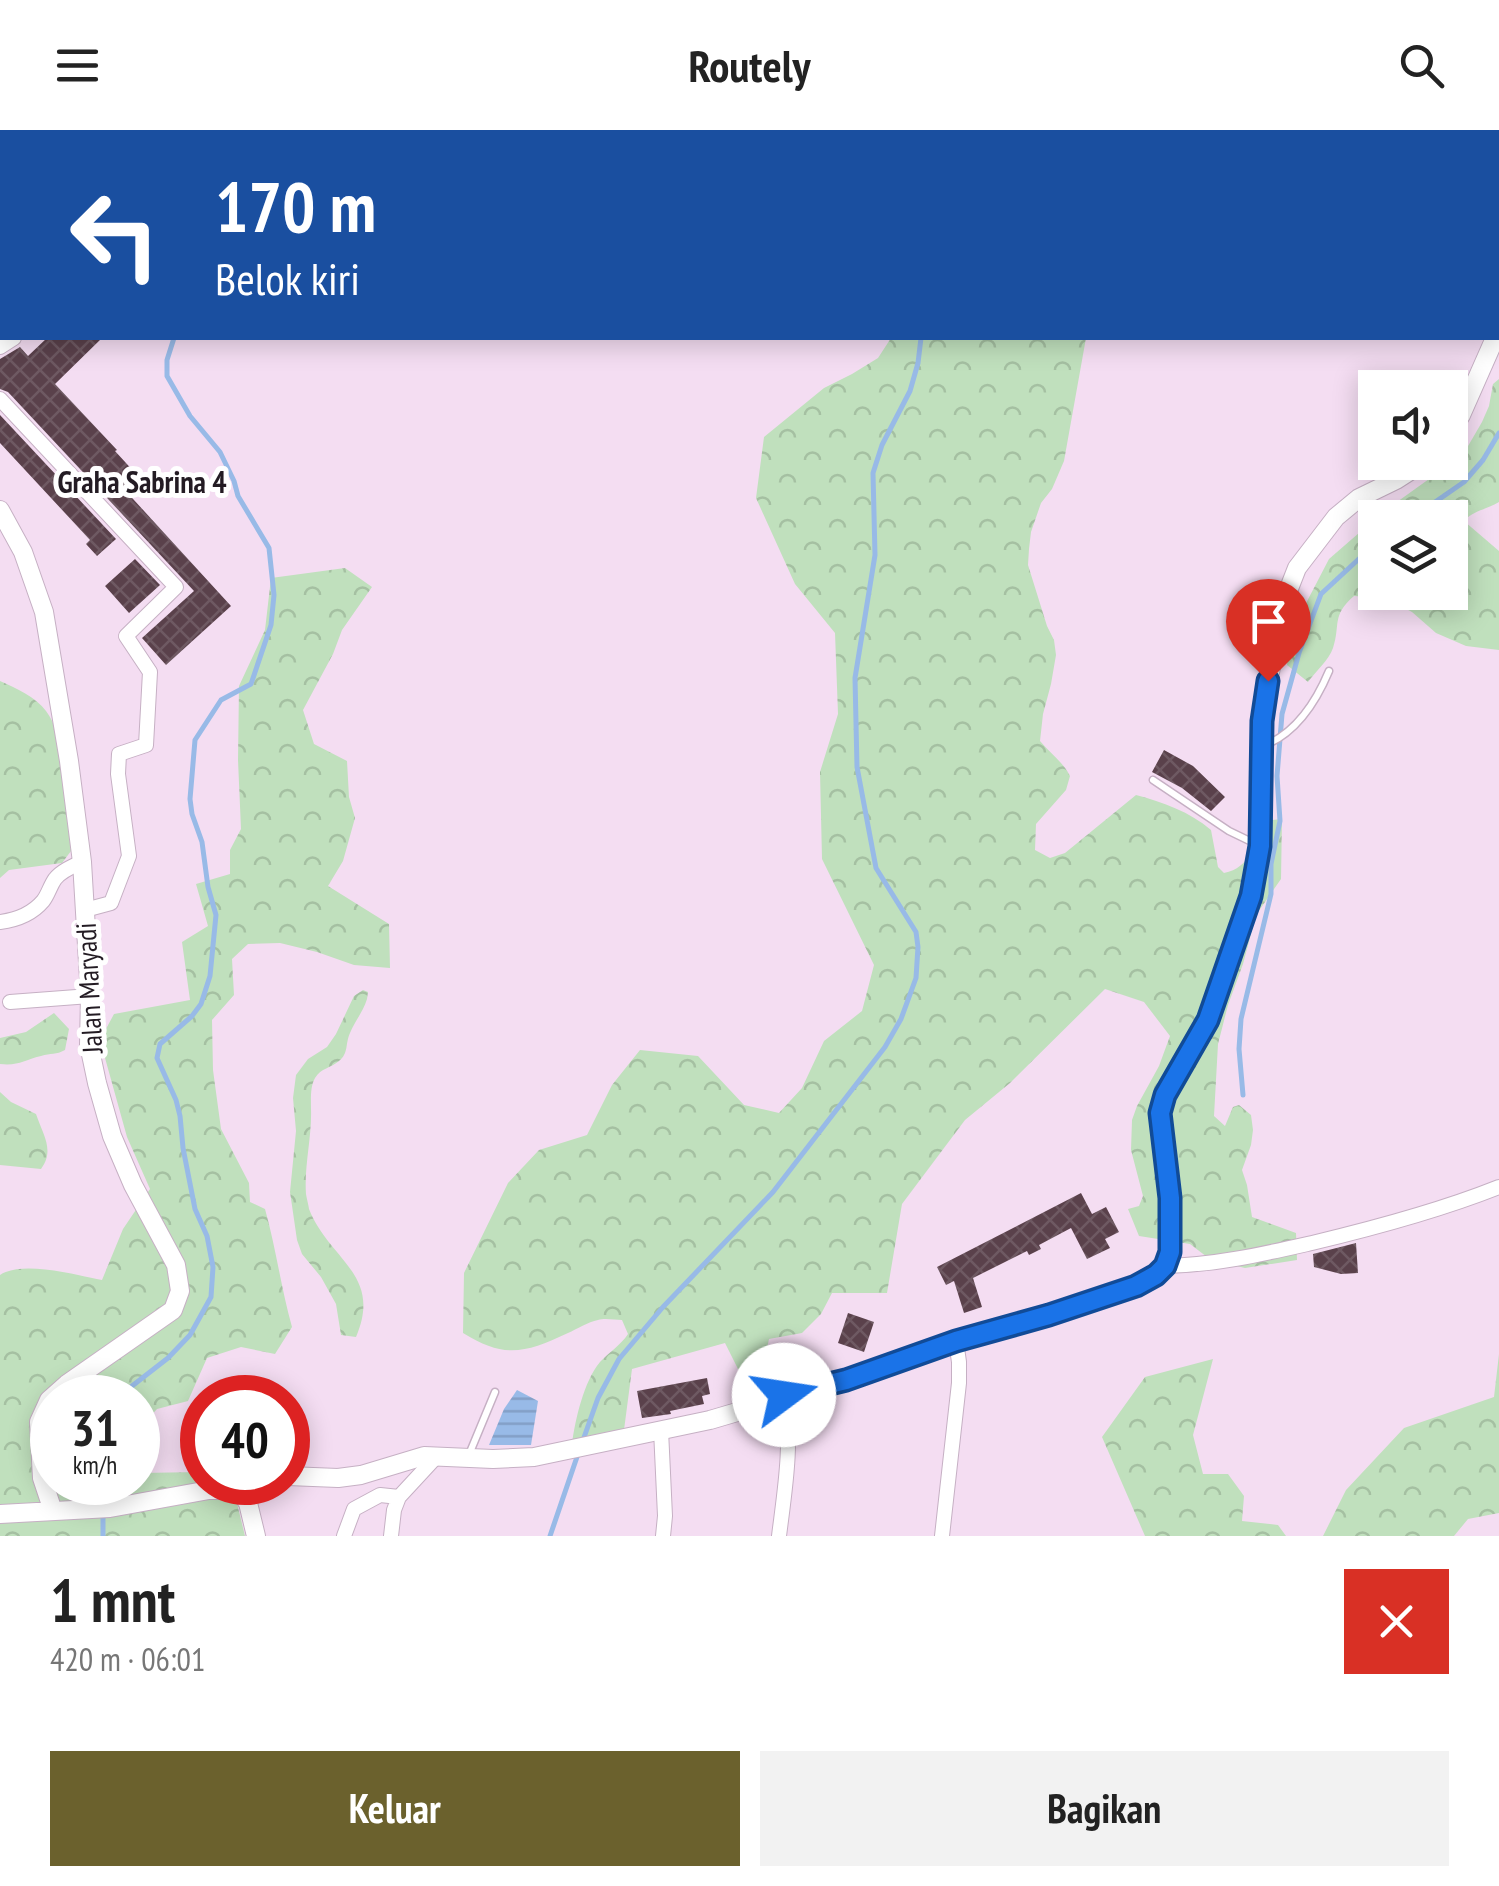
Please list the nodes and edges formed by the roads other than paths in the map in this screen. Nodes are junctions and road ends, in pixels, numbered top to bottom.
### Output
1 (1494, 340) edge
2 (1468, 399) edge
3 (0, 400) edge
4 (1396, 480) edge
5 (0, 510) edge
6 (1329, 671) dead end
7 (1267, 744) junction
8 (1153, 780) dead end
9 (1260, 846) junction
10 (82, 862) junction
11 (85, 910) junction
12 (0, 922) edge
13 (90, 996) junction
14 (10, 1002) dead end
15 (1499, 1187) edge
16 (1165, 1266) junction
17 (956, 1341) junction
18 (495, 1392) dead end
19 (784, 1395) junction
20 (661, 1430) junction
21 (436, 1456) junction
22 (468, 1458) junction
23 (310, 1477) edge
24 (180, 1495) edge
25 (399, 1498) junction
26 (248, 1505) edge
27 (53, 1511) junction
28 (0, 1514) edge
29 (256, 1536) edge
30 (344, 1536) edge
31 (392, 1536) edge
32 (663, 1536) edge
33 (779, 1536) edge
34 (942, 1536) edge

1 - 2 street
3 - 11 street
4 - 7 street
5 - 10 street, Jalan Maryadi
6 - 7 lane
7 - 9 street
8 - 9 lane
9 - 16 street
10 - 11 street, Jalan Maryadi
10 - 12 street
11 - 13 street, Jalan Maryadi
13 - 14 street
13 - 27 street, Jalan Maryadi
15 - 16 street
16 - 17 street
17 - 19 street
17 - 34 street
18 - 22 lane
19 - 20 street
19 - 33 street
20 - 22 street
20 - 32 street
21 - 22 street
21 - 23 street
21 - 25 street
24 - 27 street
25 - 30 street
25 - 31 street
26 - 29 street
27 - 28 street

